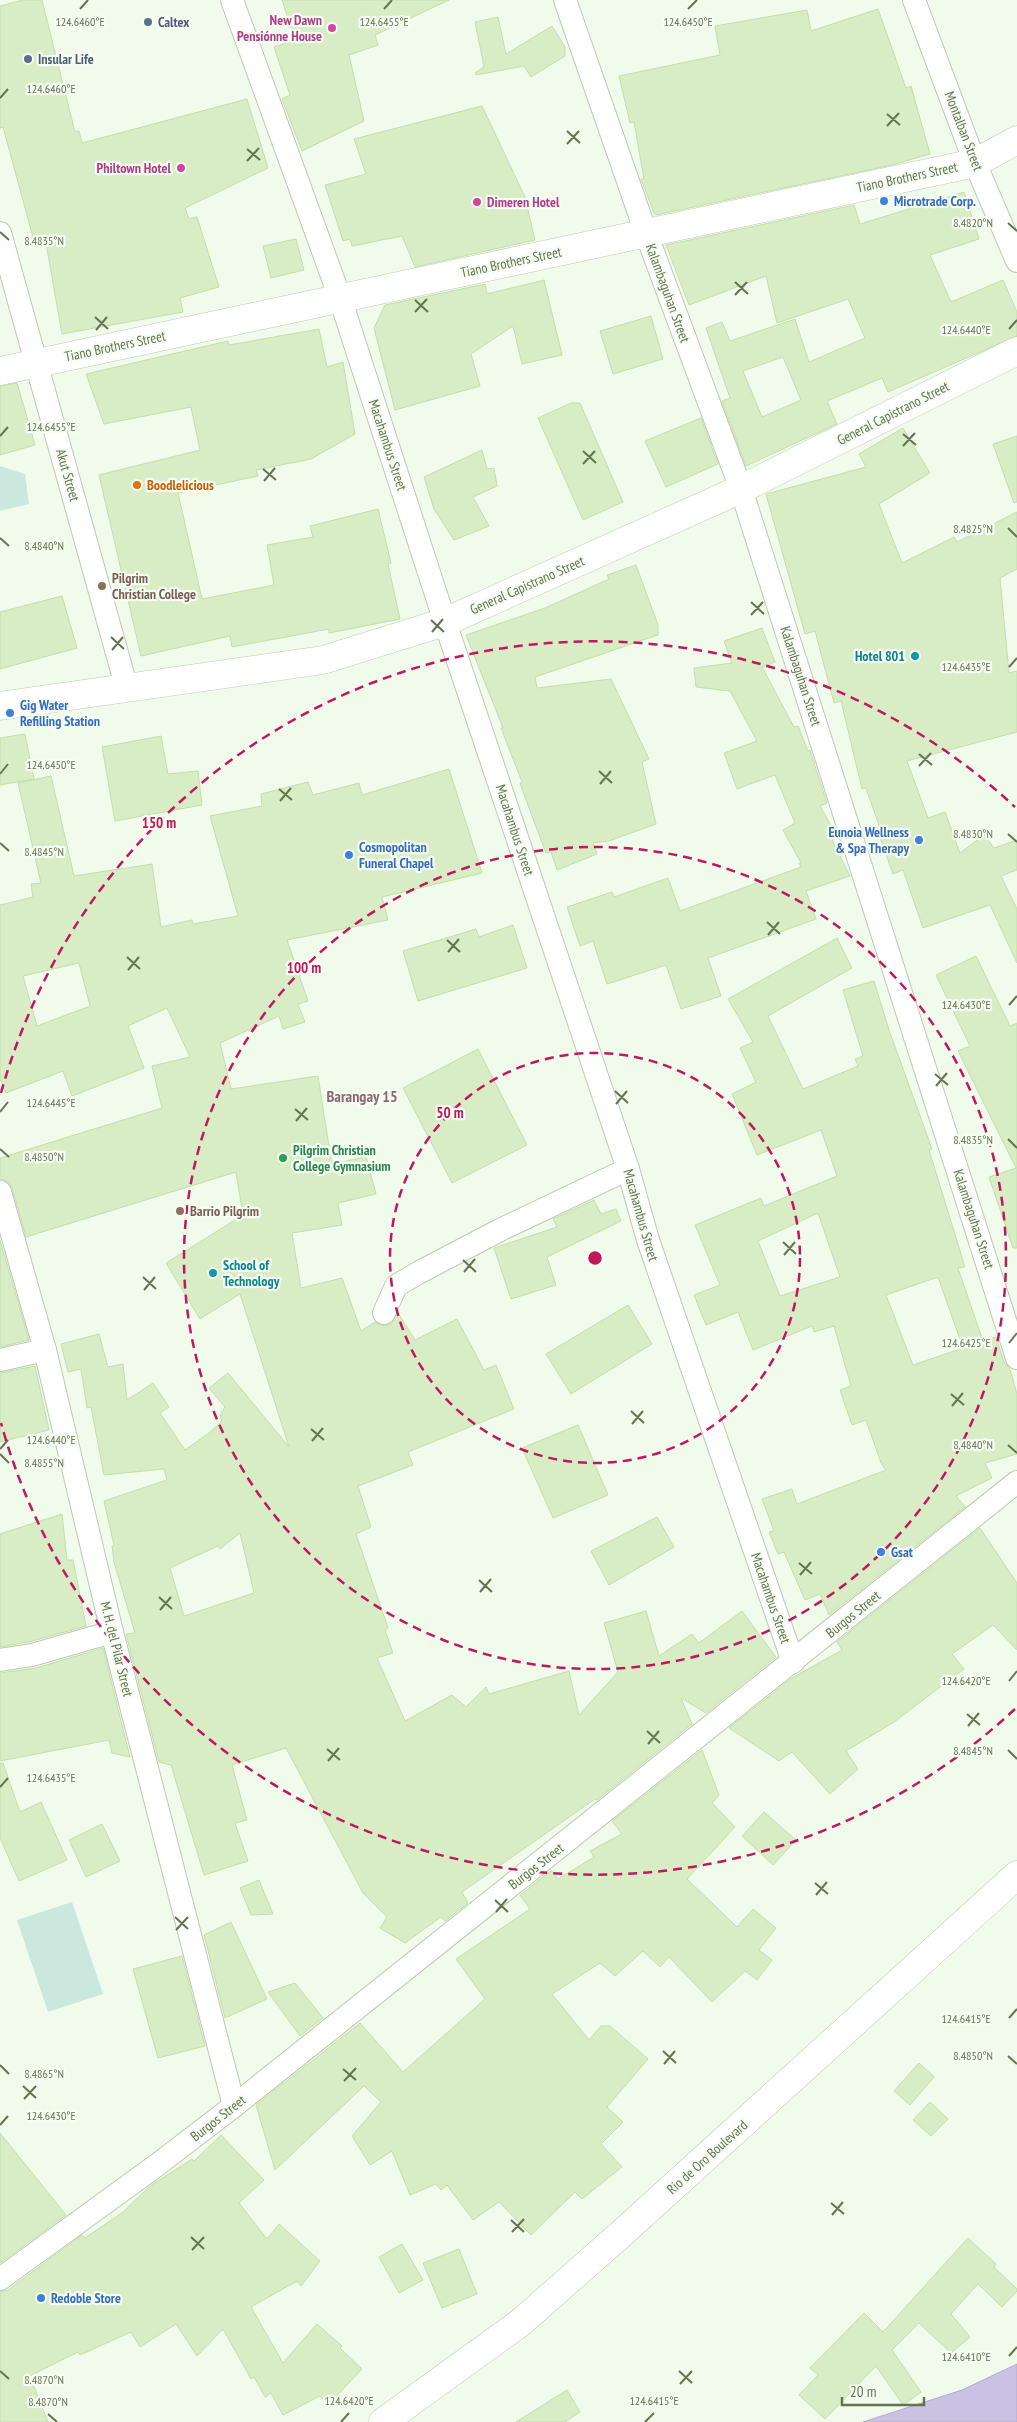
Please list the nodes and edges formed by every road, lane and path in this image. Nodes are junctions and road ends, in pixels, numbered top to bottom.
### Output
1 (232, 0) edge
2 (565, 0) edge
3 (914, 0) edge
4 (1017, 140) edge
5 (975, 163) junction
6 (0, 233) edge
7 (646, 233) junction
8 (1017, 261) edge
9 (340, 298) junction
10 (1017, 351) edge
11 (36, 363) junction
12 (0, 371) edge
13 (741, 490) junction
14 (445, 622) junction
15 (127, 689) junction
16 (0, 706) edge
17 (628, 1169) junction
18 (0, 1192) edge
19 (384, 1313) dead end
20 (46, 1350) junction
21 (1017, 1358) edge
22 (0, 1360) edge
23 (1017, 1482) edge
24 (112, 1632) junction
25 (0, 1660) edge
26 (793, 1662) junction
27 (1017, 1875) edge
28 (234, 2106) junction
29 (0, 2279) edge
30 (383, 2422) edge

1 - 9 street, Macahambus Street
2 - 7 street, Kalambaguhan Street
3 - 5 street, Montalban Street
4 - 5 main road, Tiano Brothers Street
5 - 7 main road, Tiano Brothers Street
5 - 8 street, Montalban Street
6 - 11 street, Akut Street
7 - 9 main road, Tiano Brothers Street
7 - 13 street, Kalambaguhan Street
9 - 11 main road, Tiano Brothers Street
9 - 14 street, Macahambus Street
10 - 13 main road, General Capistrano Street
11 - 12 main road, Tiano Brothers Street
11 - 15 street, Akut Street
13 - 14 main road, General Capistrano Street
13 - 21 street, Kalambaguhan Street
14 - 15 main road, General Capistrano Street
14 - 17 street, Macahambus Street
15 - 16 main road, General Capistrano Street
17 - 19 street
17 - 26 street, Macahambus Street
18 - 20 street, M. H. del Pilar Street
20 - 22 street
20 - 24 street, M. H. del Pilar Street
23 - 26 street, Burgos Street
24 - 25 street
24 - 28 street, M. H. del Pilar Street
26 - 28 street, Burgos Street
27 - 30 main road, Rio de Oro Boulevard
28 - 29 street, Burgos Street

